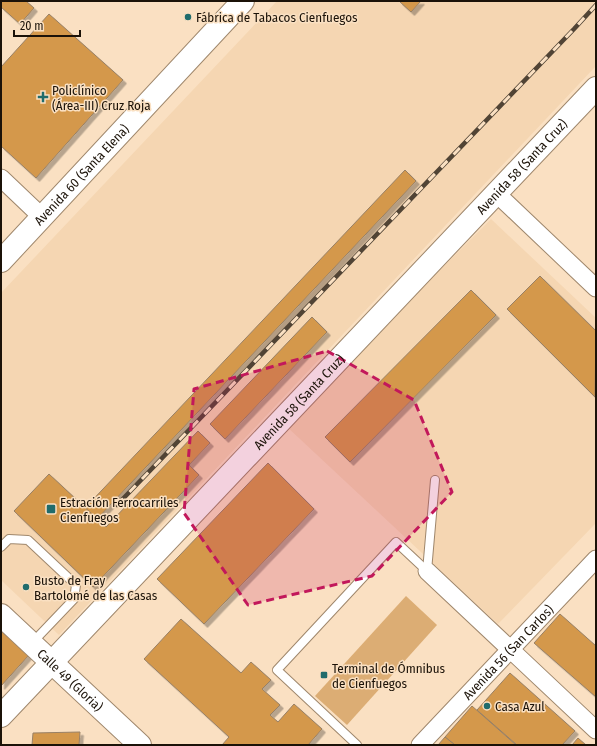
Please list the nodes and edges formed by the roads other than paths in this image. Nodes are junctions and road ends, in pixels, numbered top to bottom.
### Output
1 (243, 1) edge
2 (596, 88) edge
3 (1, 178) edge
4 (496, 193) junction
5 (42, 217) junction
6 (1, 261) edge
7 (596, 288) edge
8 (435, 480) dead end
9 (1, 547) edge
10 (596, 559) edge
11 (427, 571) junction
12 (1, 615) edge
13 (32, 644) junction
14 (510, 649) junction
15 (52, 662) junction
16 (1, 716) edge
17 (596, 730) edge
18 (140, 745) edge
19 (357, 745) edge
20 (420, 745) edge

1 - 5 street, Avenida 60 (Santa Elena)
2 - 4 street, Avenida 58 (Santa Cruz)
3 - 5 street
4 - 7 street
4 - 15 street, Avenida 58 (Santa Cruz)
5 - 6 street, Avenida 60 (Santa Elena)
8 - 11 lane
9 - 13 lane
10 - 14 street, Avenida 56 (San Carlos)
11 - 14 street
11 - 19 lane
12 - 13 street, Calle 49 (Gloria)
13 - 15 street, Calle 49 (Gloria)
14 - 17 street
14 - 20 street, Avenida 56 (San Carlos)
15 - 16 street, Avenida 58 (Santa Cruz)
15 - 18 street, Calle 49 (Gloria)

